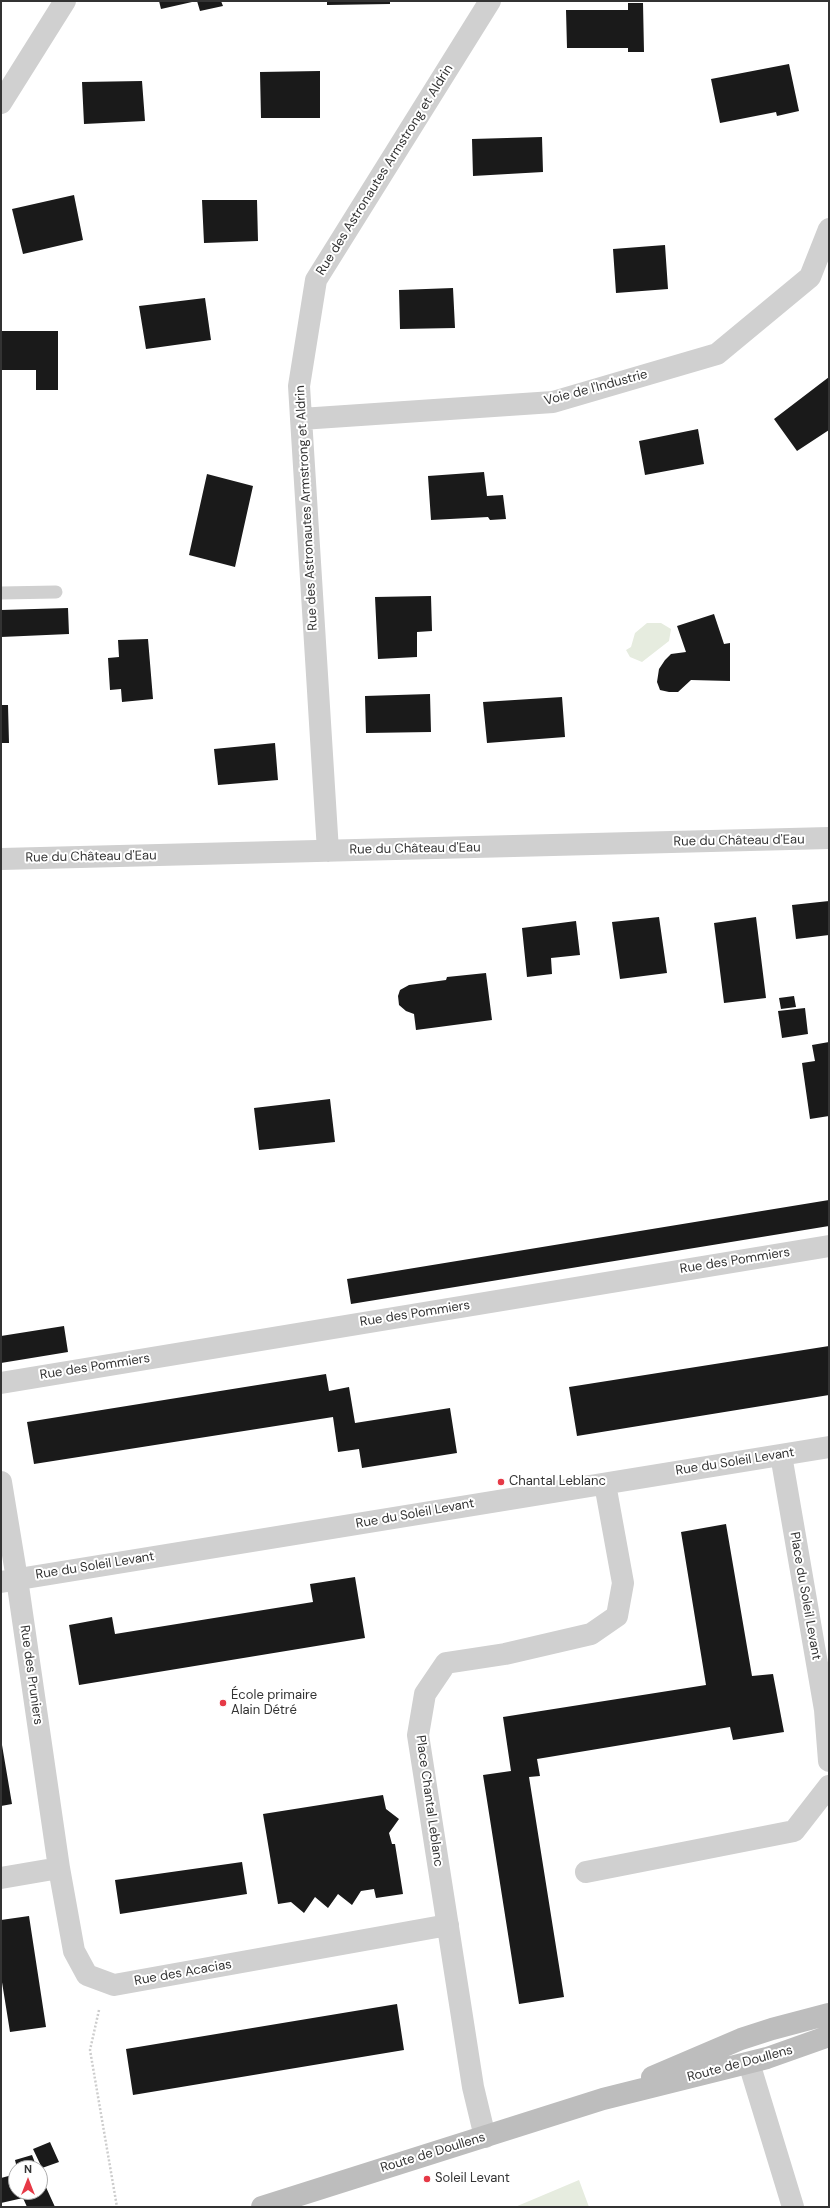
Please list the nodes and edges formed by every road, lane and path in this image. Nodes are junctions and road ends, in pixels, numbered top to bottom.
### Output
1 (65, 1) edge
2 (490, 1) edge
3 (1, 102) edge
4 (829, 228) edge
5 (301, 419) junction
6 (56, 592) dead end
7 (1, 593) edge
8 (829, 838) edge
9 (328, 851) junction
10 (1, 859) edge
11 (829, 1246) edge
12 (1, 1383) edge
13 (829, 1447) edge
14 (781, 1455) junction
15 (1, 1482) edge
16 (605, 1484) junction
17 (9, 1580) edge
18 (829, 1761) edge
19 (829, 1786) edge
20 (59, 1868) junction
21 (586, 1872) dead end
22 (1, 1878) edge
23 (448, 1925) junction
24 (105, 1982) junction
25 (829, 2014) edge
26 (829, 2036) edge
27 (749, 2062) junction
28 (603, 2100) junction
29 (485, 2137) junction
30 (117, 2207) edge
31 (262, 2207) edge
32 (793, 2207) edge

1 - 3 street
2 - 5 street, Rue des Astronautes Armstrong et Aldrin
4 - 5 street, Voie de l'Industrie
5 - 9 street, Rue des Astronautes Armstrong et Aldrin
6 - 7 lane
8 - 9 street, Rue du Château d'Eau
9 - 10 street, Rue du Château d'Eau
11 - 12 street, Rue des Pommiers
13 - 14 street, Rue du Soleil Levant
14 - 16 street, Rue du Soleil Levant
14 - 18 street, Place du Soleil Levant
15 - 17 street, Rue des Pruniers
16 - 17 street, Rue du Soleil Levant
16 - 23 street, Place Chantal Leblanc
17 - 20 street, Rue des Pruniers
19 - 21 street
20 - 22 street
20 - 24 street, Rue des Acacias
23 - 24 street, Rue des Acacias
23 - 29 street, Place Chantal Leblanc
24 - 30 path
25 - 28 street, Route de Doullens
26 - 27 street, Route de Doullens
27 - 28 street, Route de Doullens
27 - 32 street
28 - 29 street, Route de Doullens
29 - 31 street, Route de Doullens

